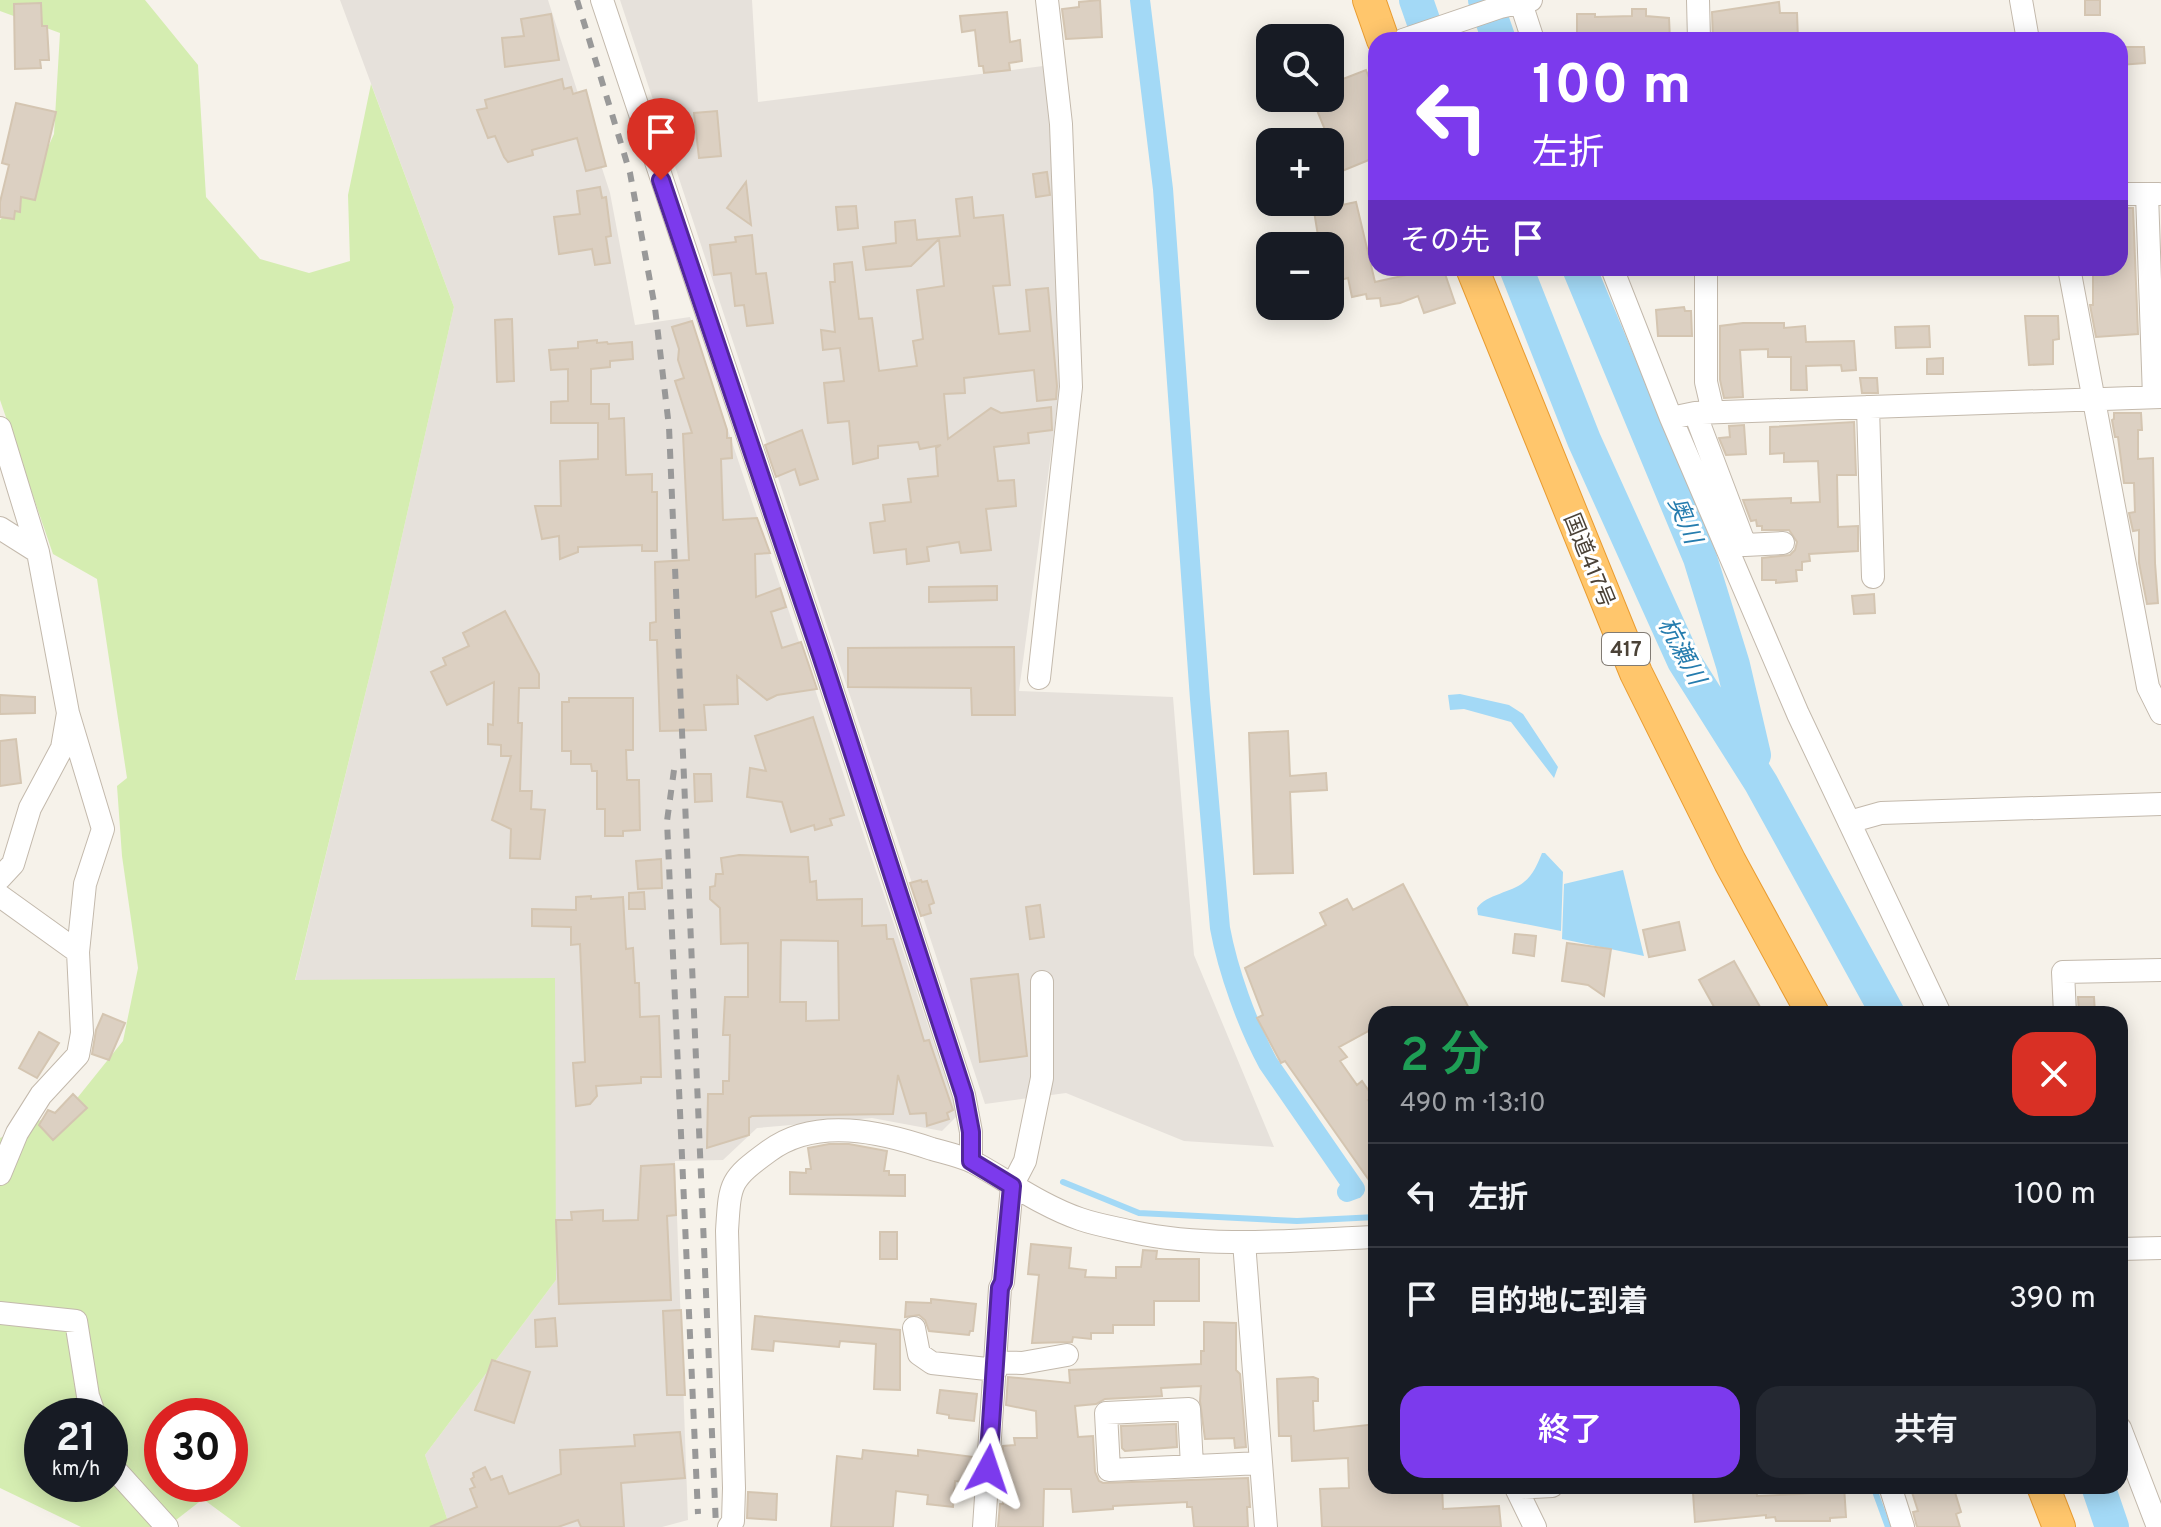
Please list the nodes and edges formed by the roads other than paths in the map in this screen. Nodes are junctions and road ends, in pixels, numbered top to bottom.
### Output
1 (602, 0) edge
2 (1047, 0) edge
3 (1369, 0) edge
4 (1531, 0) edge
5 (1698, 0) edge
6 (2021, 0) edge
7 (1513, 3) edge
8 (1380, 32) edge
9 (1427, 32) edge
10 (1529, 32) edge
11 (1699, 32) edge
12 (2027, 32) edge
13 (2128, 194) edge
14 (2154, 194) edge
15 (1475, 276) edge
16 (1615, 276) edge
17 (1706, 276) edge
18 (2071, 276) edge
19 (2157, 397) edge
20 (2094, 400) junction
21 (1868, 407) junction
22 (1704, 412) junction
23 (1671, 418) junction
24 (0, 428) edge
25 (0, 528) edge
26 (1783, 543) dead end
27 (38, 552) junction
28 (1873, 577) dead end
29 (2152, 662) edge
30 (1039, 678) dead end
31 (68, 713) junction
32 (2161, 713) edge
33 (2161, 804) edge
34 (1849, 822) junction
35 (0, 878) edge
36 (0, 896) edge
37 (78, 952) junction
38 (2161, 970) edge
39 (1042, 982) dead end
40 (1809, 1006) edge
41 (1936, 1006) edge
42 (2065, 1006) edge
43 (971, 1161) junction
44 (0, 1174) edge
45 (1012, 1186) junction
46 (1368, 1237) edge
47 (1244, 1242) junction
48 (2161, 1248) edge
49 (2128, 1249) edge
50 (0, 1313) edge
51 (914, 1328) dead end
52 (1067, 1355) dead end
53 (996, 1366) junction
54 (89, 1398) edge
55 (2128, 1449) edge
56 (1261, 1463) junction
57 (1192, 1466) junction
58 (128, 1484) edge
59 (1519, 1494) edge
60 (1893, 1494) edge
61 (2046, 1494) edge
62 (167, 1527) edge
63 (729, 1527) edge
64 (984, 1527) edge
65 (1266, 1527) edge
66 (1535, 1527) edge
67 (1903, 1527) edge
68 (2059, 1527) edge
69 (2158, 1527) edge

1 - 43 street
2 - 30 street
3 - 8 highway
4 - 7 street
5 - 11 street
6 - 12 street
7 - 9 street
7 - 10 street
13 - 14 street
14 - 19 street
15 - 40 highway, 国道417号 / 417
16 - 23 street
17 - 22 street
18 - 20 street
19 - 20 street
20 - 21 street
20 - 29 street
21 - 22 street
21 - 28 street
22 - 23 street
22 - 26 street
23 - 34 street
24 - 27 street
25 - 27 street
27 - 31 street
29 - 32 street
31 - 35 street
31 - 37 street
33 - 34 street
34 - 41 street
36 - 37 street
37 - 44 street
38 - 42 street
39 - 45 street
43 - 45 street
43 - 63 street
45 - 47 street
45 - 53 street
46 - 47 street
47 - 56 street
48 - 49 street
50 - 54 street
51 - 53 street
52 - 53 street
53 - 64 street
55 - 69 street
56 - 57 street
56 - 65 street
57 - 57 street
58 - 62 street
59 - 66 street
60 - 67 street
61 - 68 highway

